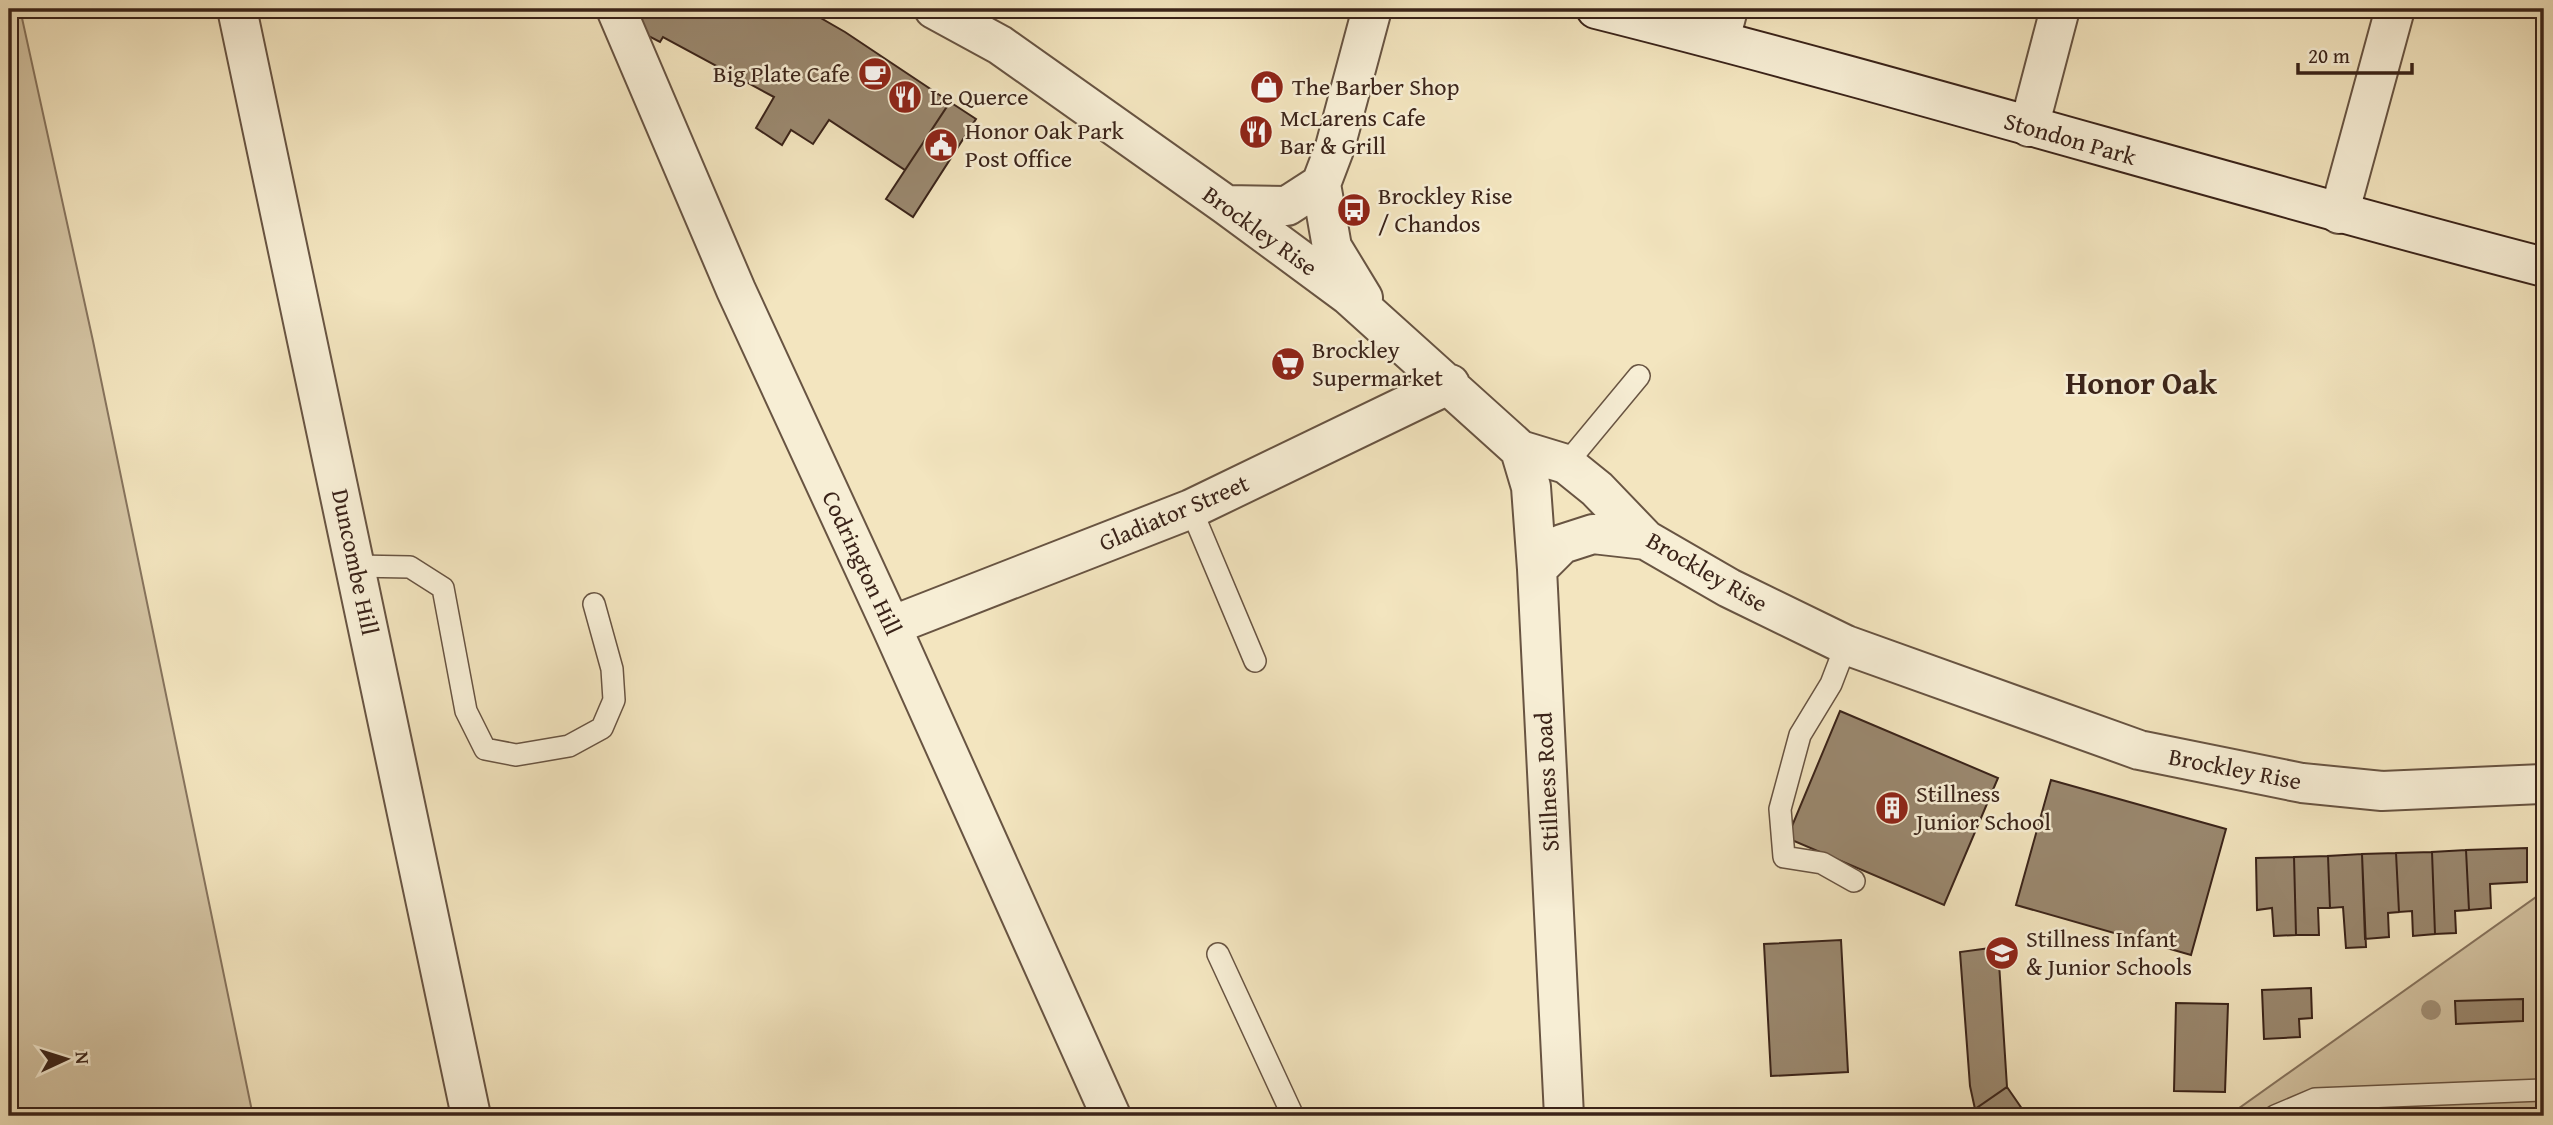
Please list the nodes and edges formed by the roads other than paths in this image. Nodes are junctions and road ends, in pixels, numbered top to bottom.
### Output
1 (237, 9) edge
2 (616, 9) edge
3 (934, 9) edge
4 (1371, 9) edge
5 (1596, 9) edge
6 (2060, 9) edge
7 (2395, 9) edge
8 (1724, 24) edge
9 (2029, 127) junction
10 (1321, 184) junction
11 (1226, 205) junction
12 (2339, 214) junction
13 (2544, 267) edge
14 (1378, 324) junction
15 (1639, 376) dead end
16 (1450, 384) junction
17 (1520, 450) junction
18 (1566, 464) junction
19 (1191, 509) junction
20 (1646, 540) junction
21 (355, 566) junction
22 (1537, 569) junction
23 (594, 604) dead end
24 (891, 626) junction
25 (1846, 645) junction
26 (1255, 661) dead end
27 (2544, 784) edge
28 (1854, 881) dead end
29 (1218, 954) dead end
30 (2544, 1090) edge
31 (471, 1116) edge
32 (1111, 1116) edge
33 (1293, 1116) edge
34 (1564, 1116) edge
35 (2275, 1116) edge

1 - 21 street, Duncombe Hill
2 - 24 street, Codrington Hill
3 - 11 street, Brockley Rise
4 - 10 street
5 - 8 street, Stondon Park
6 - 9 street
7 - 12 street
8 - 9 street, Stondon Park
9 - 12 street, Stondon Park
10 - 11 street
10 - 14 street
11 - 14 street, Brockley Rise
12 - 13 street, Stondon Park
14 - 16 street, Brockley Rise
15 - 18 lane
16 - 17 street, Brockley Rise
16 - 19 street, Gladiator Street
17 - 18 street, Brockley Rise
17 - 22 street, Stillness Road
18 - 20 street, Brockley Rise
19 - 24 street, Gladiator Street
19 - 26 lane
20 - 22 street
20 - 25 street, Brockley Rise
21 - 23 lane
21 - 31 street, Duncombe Hill
22 - 34 street, Stillness Road
24 - 32 street, Codrington Hill
25 - 27 street, Brockley Rise
25 - 28 lane
29 - 33 lane
30 - 35 lane

